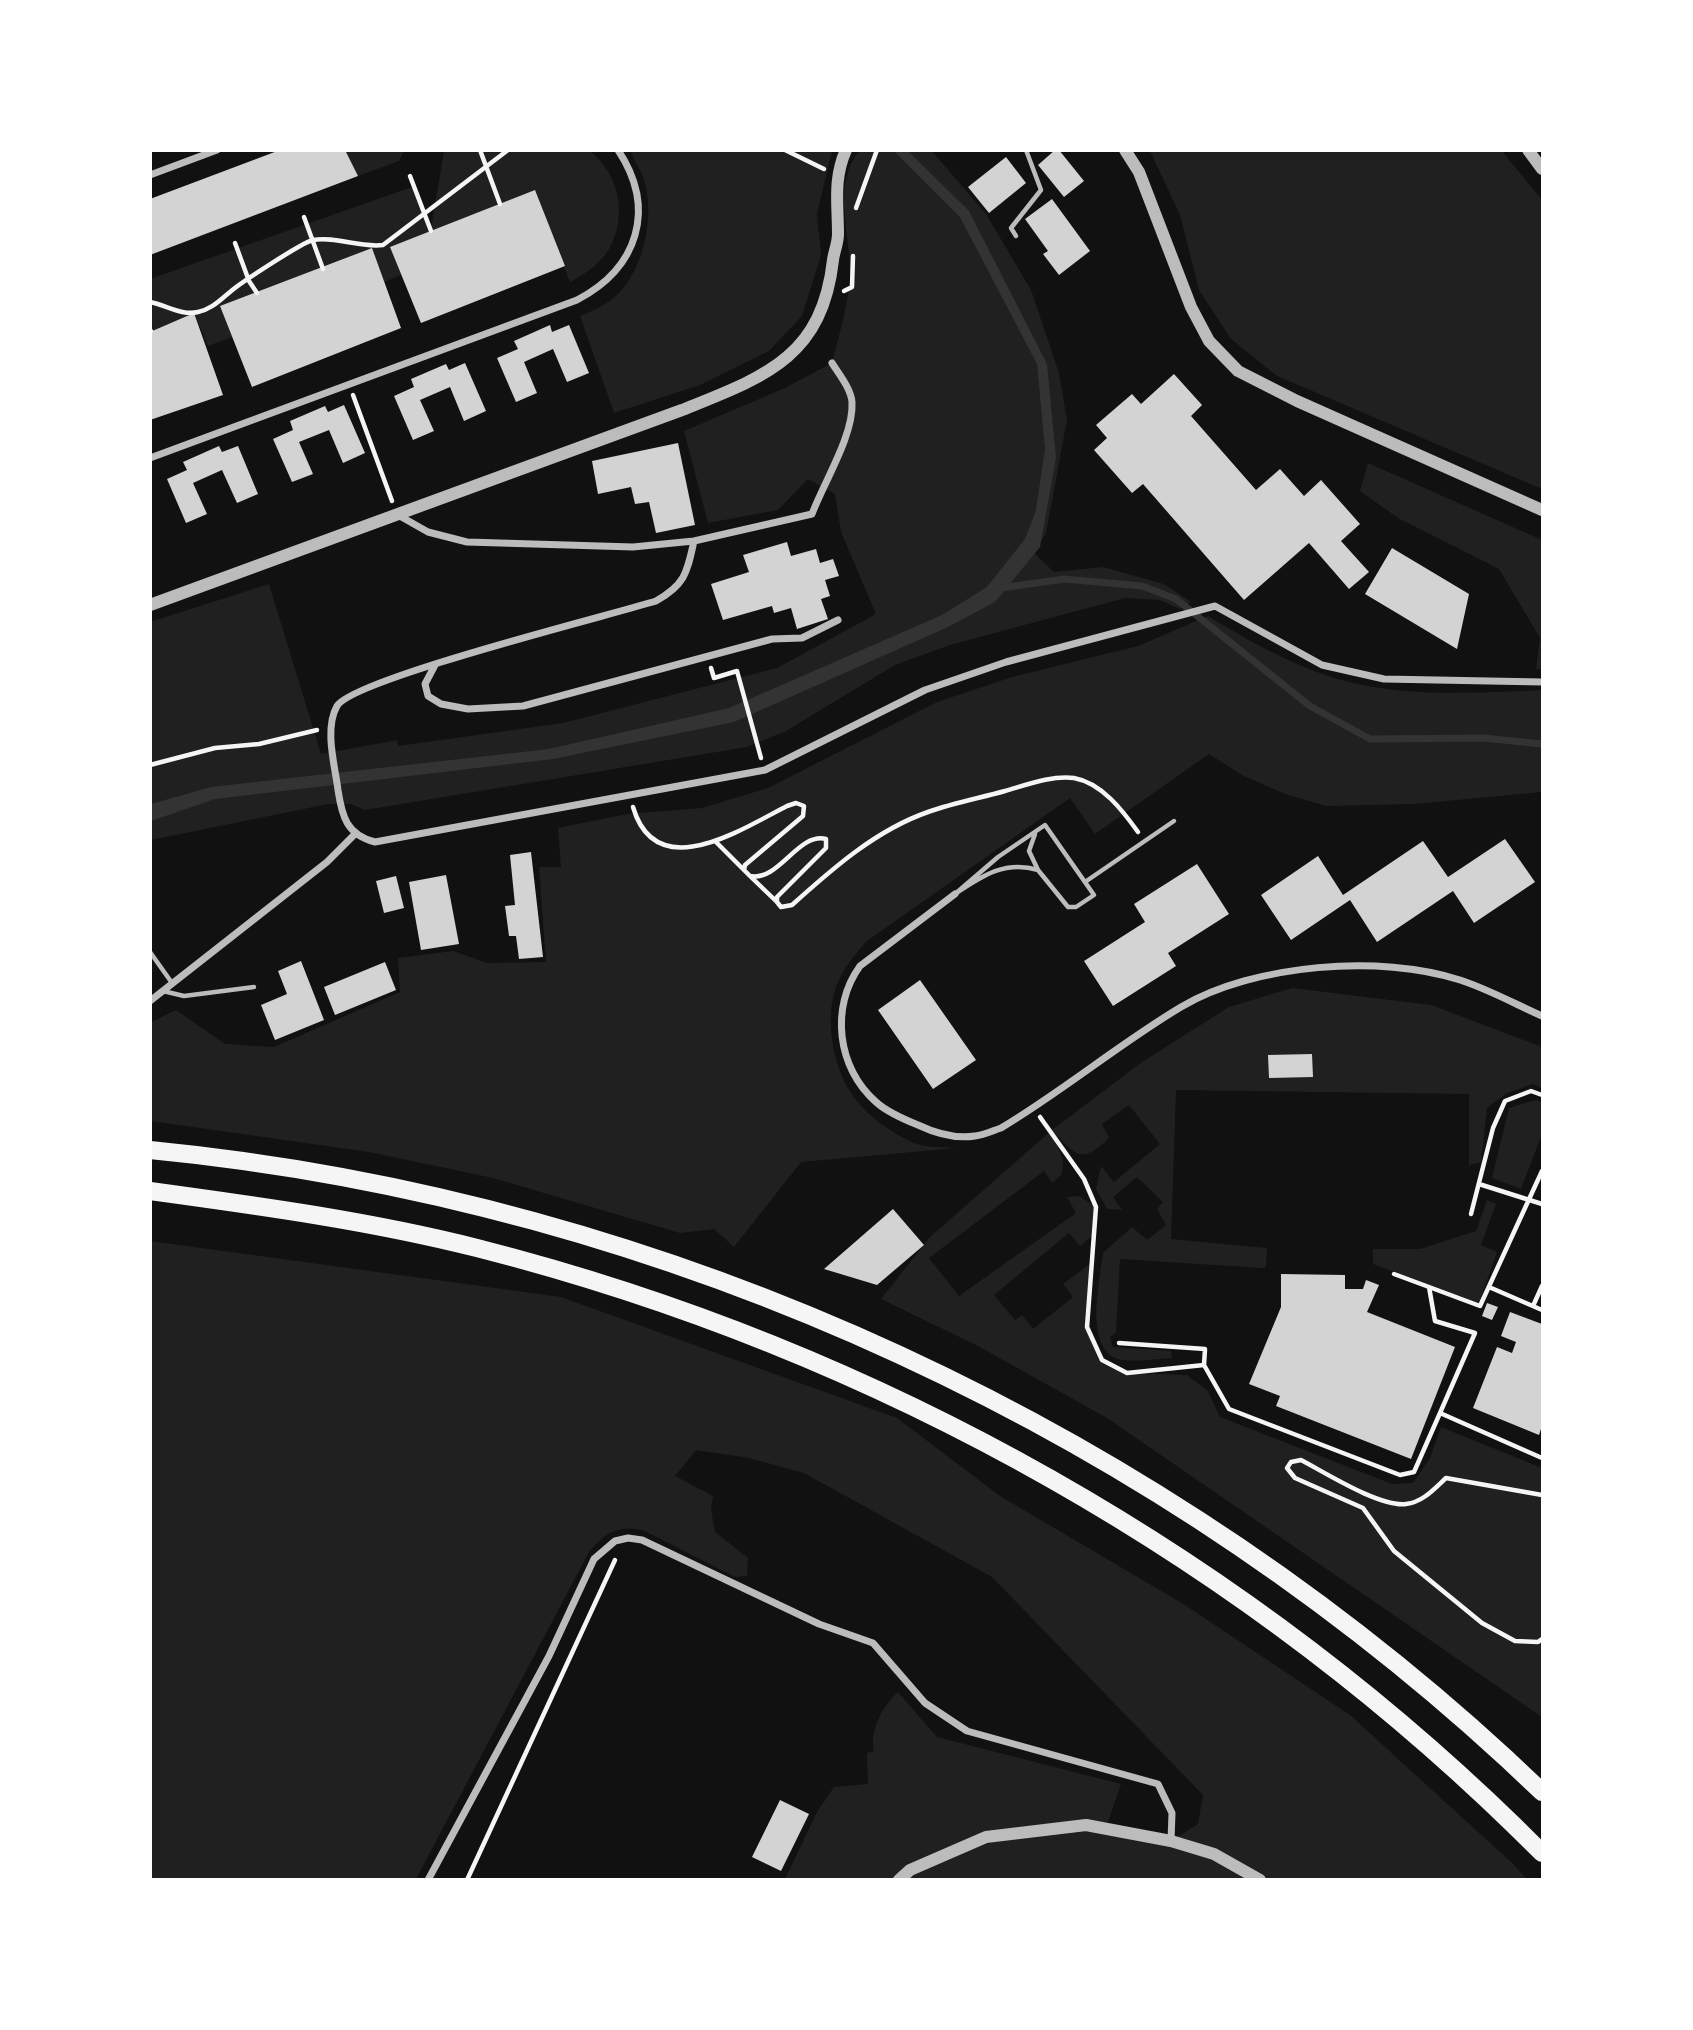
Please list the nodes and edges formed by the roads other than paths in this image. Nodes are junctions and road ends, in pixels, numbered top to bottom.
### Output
1 (217, 150) edge
2 (618, 150) edge
3 (1027, 150) edge
4 (1125, 150) edge
5 (1528, 150) edge
6 (841, 162) edge
7 (1542, 169) edge
8 (150, 175) edge
9 (1016, 236) dead end
10 (832, 363) dead end
11 (150, 458) edge
12 (1542, 510) edge
13 (397, 514) junction
14 (694, 541) junction
15 (150, 605) edge
16 (838, 620) dead end
17 (435, 665) junction
18 (1542, 682) edge
19 (1174, 821) dead end
20 (1038, 830) junction
21 (355, 834) junction
22 (1038, 870) junction
23 (1085, 882) junction
24 (955, 894) junction
25 (150, 952) edge
26 (172, 983) junction
27 (254, 987) dead end
28 (163, 991) junction
29 (150, 1001) edge
30 (1542, 1016) edge
31 (150, 1150) edge
32 (150, 1191) edge
33 (1542, 1792) edge
34 (1171, 1841) junction
35 (1542, 1853) edge
36 (428, 1880) edge
37 (899, 1880) edge
38 (1259, 1880) edge

1 - 8 street
2 - 11 street
3 - 9 lane
4 - 12 street
5 - 7 street
6 - 13 street
10 - 14 street
13 - 14 street
13 - 15 street
14 - 17 street
16 - 17 street
17 - 21 street
18 - 21 street
19 - 23 lane
20 - 22 lane
20 - 23 lane
20 - 24 lane
21 - 26 street
22 - 23 lane
22 - 24 lane
24 - 30 street
25 - 26 lane
26 - 28 street
27 - 28 lane
28 - 29 street
31 - 33 highway
32 - 35 highway
34 - 36 street
34 - 37 street
34 - 38 street

